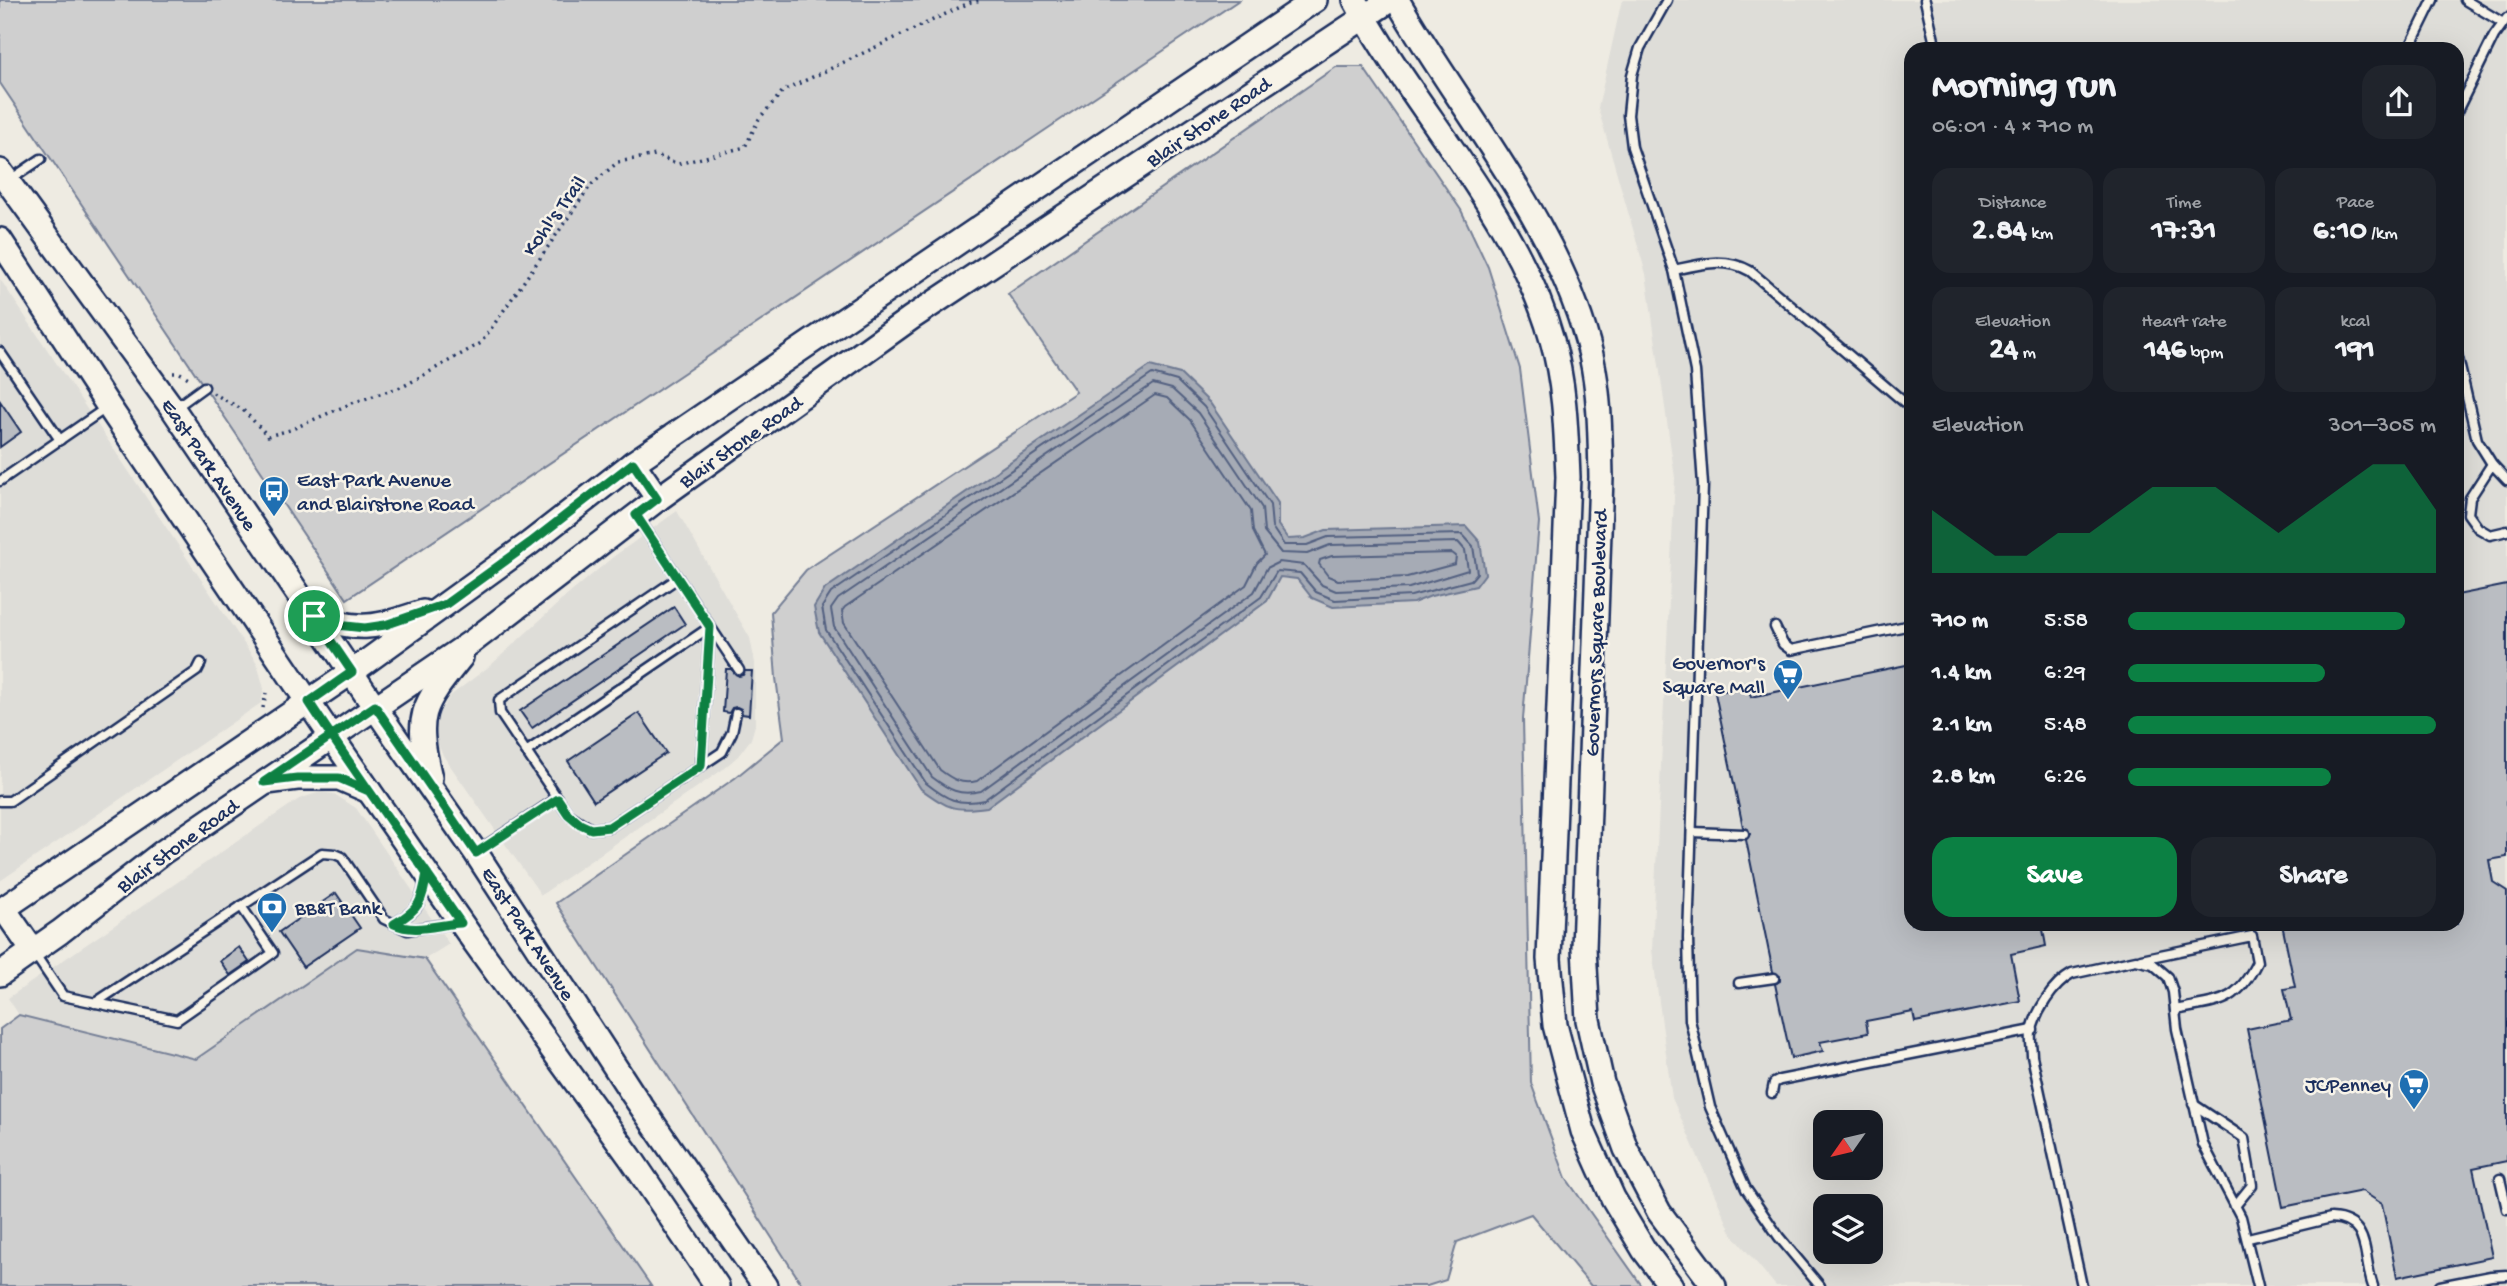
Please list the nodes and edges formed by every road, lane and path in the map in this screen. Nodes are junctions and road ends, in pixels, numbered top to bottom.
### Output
1 (982, 0) edge
2 (1315, 0) edge
3 (1390, 0) edge
4 (1397, 0) edge
5 (1667, 0) edge
6 (1925, 0) edge
7 (2433, 0) edge
8 (2465, 0) edge
9 (1359, 8) edge
10 (2505, 20) edge
11 (1934, 42) edge
12 (2412, 42) edge
13 (2464, 97) edge
14 (41, 159) dead end
15 (2, 180) edge
16 (0, 240) edge
17 (1674, 270) junction
18 (0, 352) edge
19 (167, 373) dead end
20 (2464, 384) edge
21 (204, 387) junction
22 (1904, 402) edge
23 (109, 407) junction
24 (173, 409) junction
25 (60, 440) junction
26 (1567, 446) junction
27 (1600, 448) junction
28 (633, 463) junction
29 (2492, 464) junction
30 (0, 481) edge
31 (2507, 481) edge
32 (657, 499) junction
33 (636, 515) junction
34 (2507, 531) edge
35 (678, 578) junction
36 (446, 604) junction
37 (314, 616) junction
38 (1774, 626) dead end
39 (1904, 626) edge
40 (710, 627) junction
41 (475, 639) junction
42 (201, 663) dead end
43 (739, 670) dead end
44 (352, 672) junction
45 (309, 702) junction
46 (375, 706) junction
47 (736, 713) dead end
48 (331, 736) junction
49 (526, 751) junction
50 (701, 766) junction
51 (264, 782) junction
52 (369, 791) junction
53 (433, 791) junction
54 (558, 799) junction
55 (0, 801) edge
56 (1692, 832) junction
57 (1744, 834) dead end
58 (476, 853) junction
59 (427, 873) junction
60 (241, 906) junction
61 (1, 908) edge
62 (461, 923) junction
63 (394, 924) junction
64 (33, 951) junction
65 (2136, 960) junction
66 (0, 974) edge
67 (1774, 978) dead end
68 (1739, 983) dead end
69 (96, 1003) junction
70 (2175, 1010) junction
71 (2033, 1030) junction
72 (1772, 1093) dead end
73 (2193, 1104) junction
74 (2500, 1179) dead end
75 (2235, 1206) junction
76 (2507, 1209) edge
77 (2248, 1238) junction
78 (2507, 1275) edge
79 (1701, 1281) edge
80 (717, 1286) edge
81 (765, 1286) edge
82 (1671, 1286) edge
83 (1820, 1286) edge
84 (2082, 1286) edge
85 (2258, 1286) edge
86 (2373, 1286) edge
87 (2440, 1286) edge

1 - 21 path, Kohl's Trail
2 - 28 main road, Blair Stone Road
3 - 9 main road, Blair Stone Road
4 - 27 main road, Governors Square Boulevard
5 - 17 lane
6 - 11 lane
7 - 12 lane
8 - 10 lane
9 - 26 main road, Governors Square Boulevard
9 - 32 main road, Blair Stone Road
10 - 13 lane
14 - 15 lane
15 - 24 main road, East Park Avenue
16 - 23 main road
17 - 22 lane
17 - 56 lane
18 - 25 lane
19 - 21 path, Kohl's Trail
20 - 29 lane
21 - 24 lane
23 - 25 lane
23 - 45 main road
24 - 37 main road, East Park Avenue
25 - 30 lane
26 - 27 main road
26 - 82 main road, Governors Square Boulevard
27 - 79 main road, Governors Square Boulevard
28 - 32 main road
28 - 36 main road, Blair Stone Road
29 - 31 lane
29 - 34 lane
32 - 33 main road, Blair Stone Road
33 - 35 lane
33 - 41 main road, Blair Stone Road
35 - 40 lane
35 - 49 lane
36 - 37 main road
36 - 44 main road, Blair Stone Road
37 - 44 main road, East Park Avenue
38 - 39 lane
40 - 43 lane
40 - 49 lane
40 - 50 lane
41 - 46 main road, Blair Stone Road
41 - 53 main road
42 - 55 lane
44 - 45 main road, Blair Stone Road
44 - 46 main road, East Park Avenue
45 - 48 main road
45 - 61 main road, Blair Stone Road
46 - 48 main road, Blair Stone Road
46 - 53 main road, East Park Avenue
47 - 50 lane
48 - 51 main road, Blair Stone Road
48 - 52 main road
49 - 54 lane
50 - 54 lane
51 - 52 main road
51 - 64 main road, Blair Stone Road
52 - 59 main road
53 - 58 main road, East Park Avenue
54 - 58 lane
56 - 57 lane
56 - 83 lane
58 - 81 main road, East Park Avenue
59 - 62 main road
59 - 63 lane
60 - 63 lane
60 - 69 lane
60 - 69 lane
61 - 64 main road
62 - 63 lane
62 - 80 main road
64 - 66 main road, Blair Stone Road
64 - 69 lane
65 - 70 lane
65 - 70 lane
65 - 71 lane
67 - 68 lane
70 - 73 lane
71 - 72 lane
71 - 84 lane
73 - 75 lane
73 - 75 lane
74 - 76 lane
75 - 77 lane
77 - 85 lane
77 - 86 lane
78 - 87 lane

